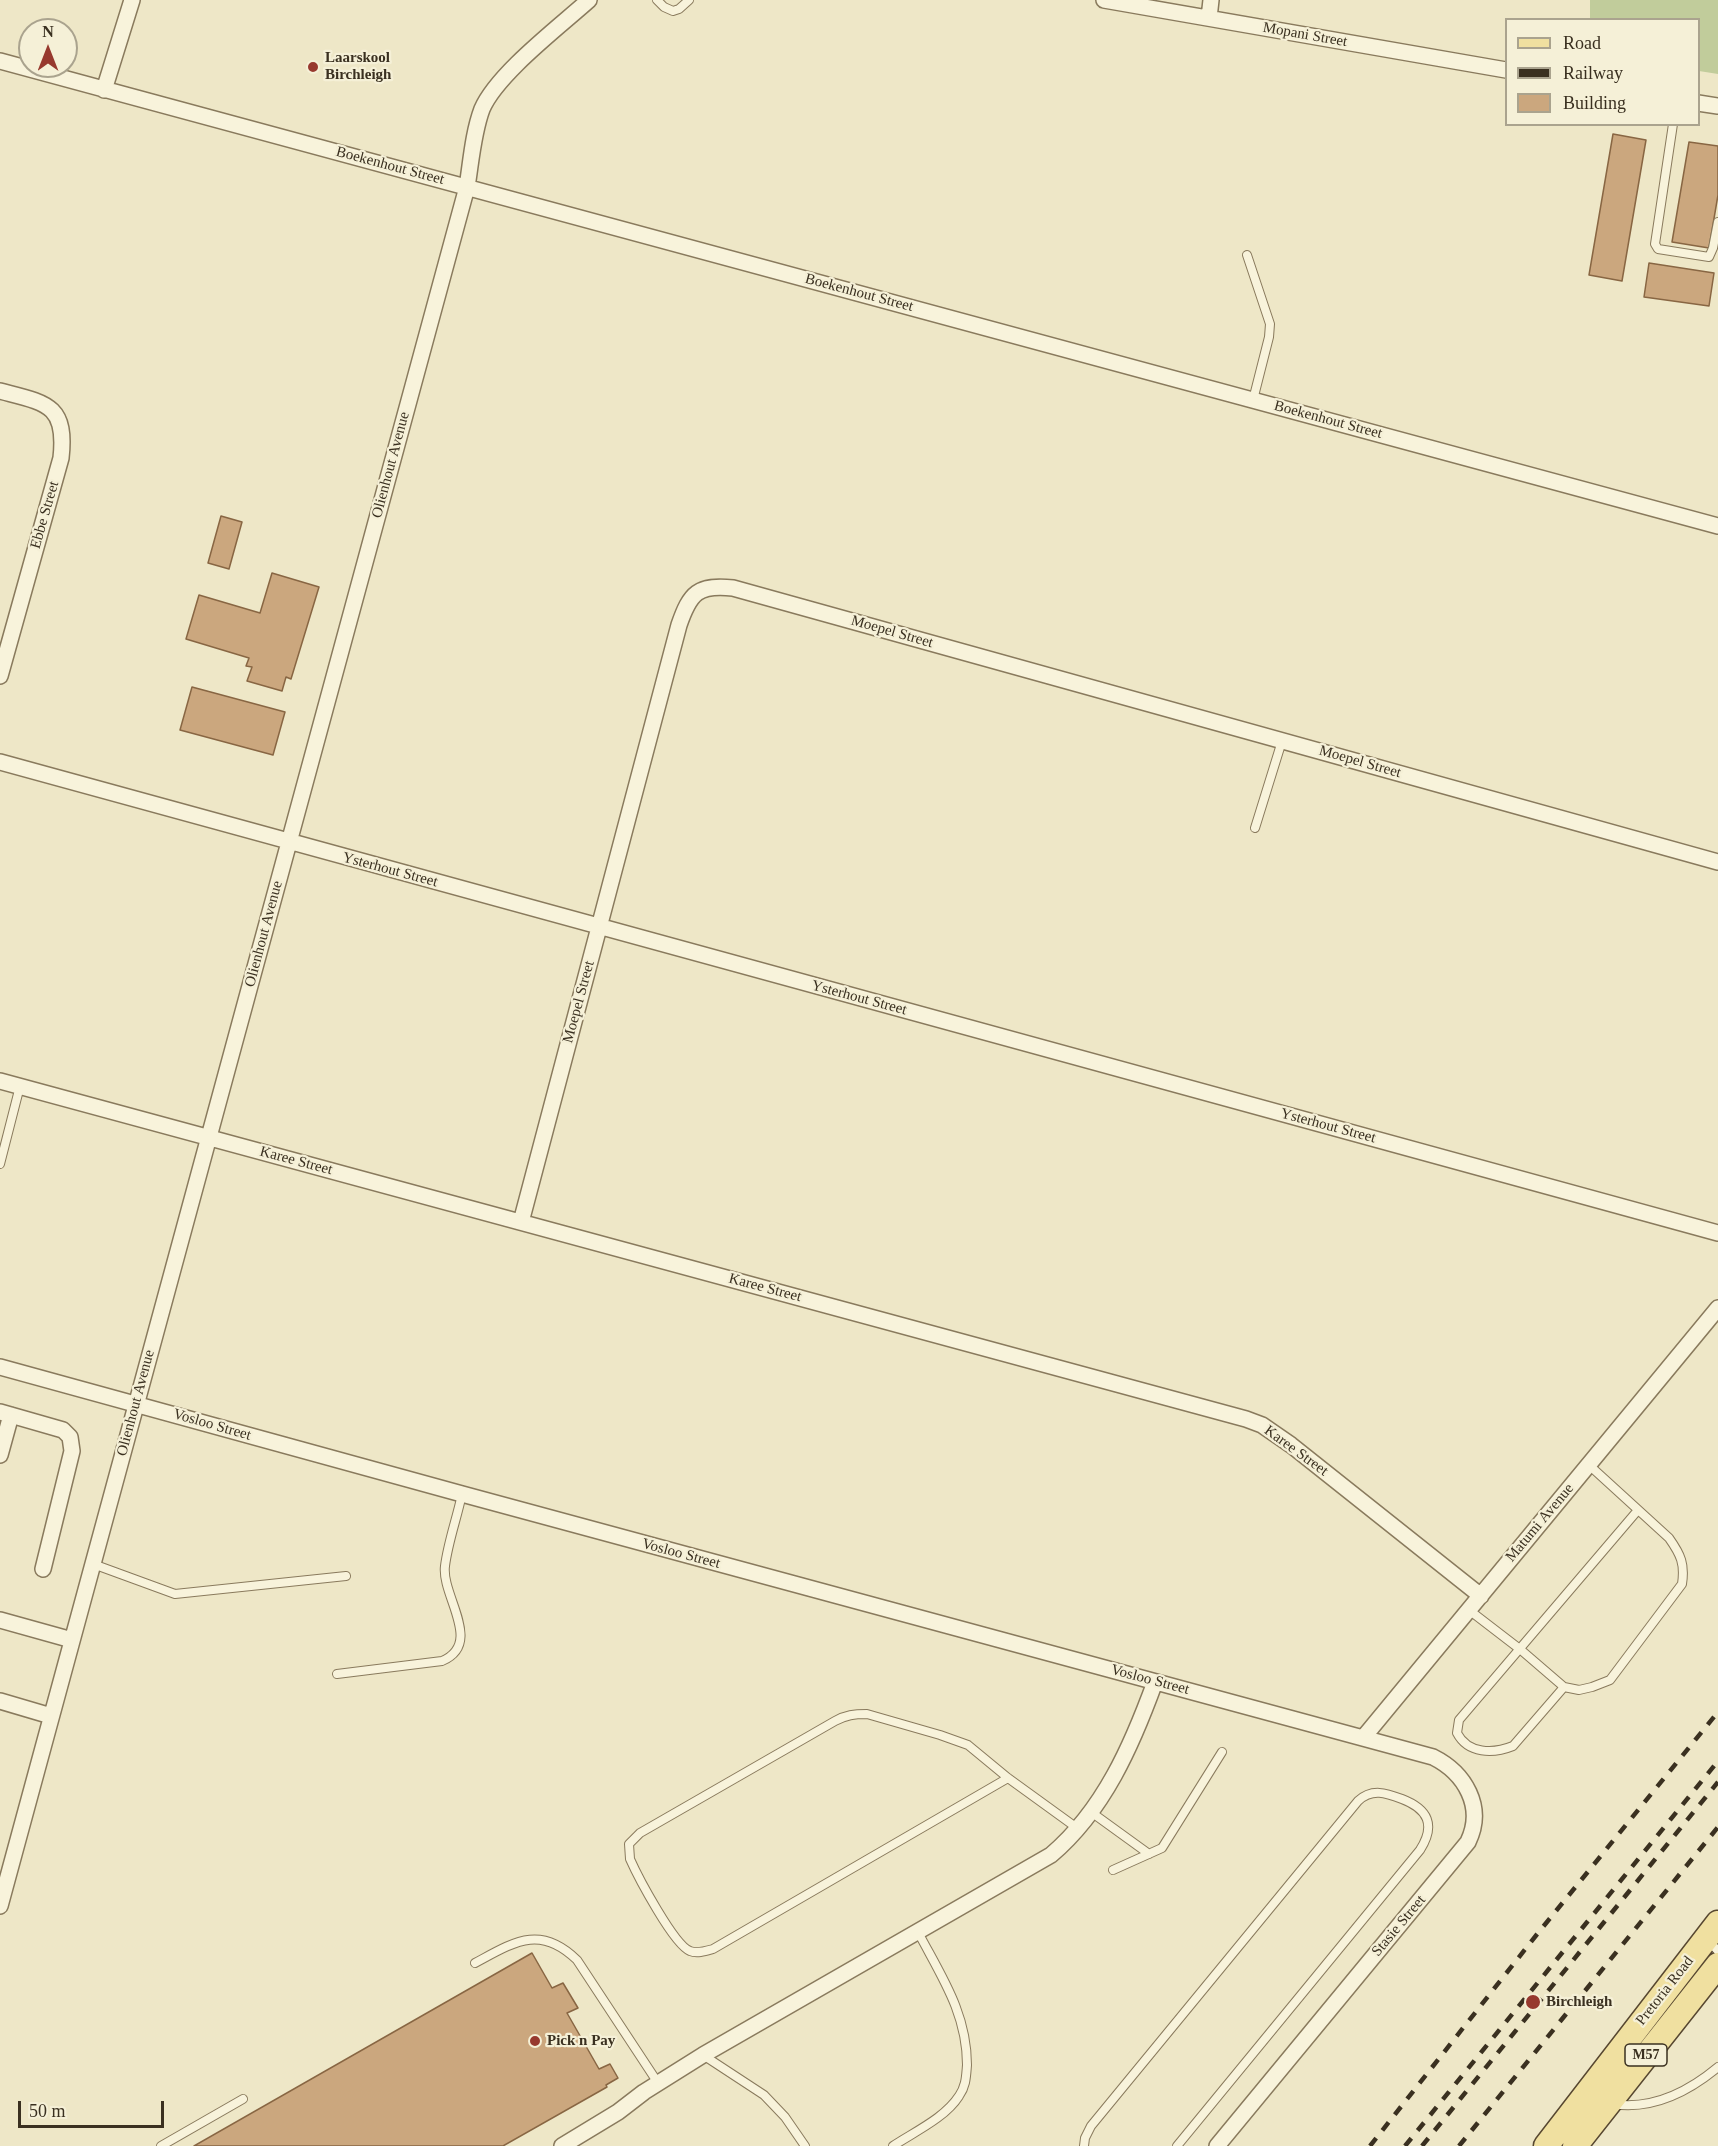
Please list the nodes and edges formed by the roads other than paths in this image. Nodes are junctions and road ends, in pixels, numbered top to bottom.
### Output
1 (132, 0) edge
2 (589, 0) edge
3 (657, 0) edge
4 (689, 0) edge
5 (1104, 0) edge
6 (1211, 0) edge
7 (1209, 18) junction
8 (0, 61) edge
9 (1505, 70) edge
10 (104, 90) junction
11 (1700, 103) edge
12 (1718, 106) edge
13 (1673, 126) edge
14 (467, 187) junction
15 (1718, 222) edge
16 (1247, 255) dead end
17 (0, 392) edge
18 (1253, 400) junction
19 (1718, 526) edge
20 (0, 676) edge
21 (1282, 741) junction
22 (0, 762) edge
23 (1255, 828) dead end
24 (288, 842) junction
25 (1718, 862) edge
26 (599, 927) junction
27 (0, 1081) edge
28 (20, 1086) junction
29 (208, 1137) junction
30 (0, 1164) edge
31 (521, 1222) junction
32 (1718, 1233) edge
33 (1718, 1308) edge
34 (0, 1366) edge
35 (136, 1403) junction
36 (5, 1414) edge
37 (0, 1455) edge
38 (1589, 1465) junction
39 (462, 1494) junction
40 (1638, 1510) junction
41 (93, 1564) junction
42 (43, 1569) dead end
43 (346, 1576) dead end
44 (1481, 1596) junction
45 (1469, 1610) junction
46 (0, 1620) edge
47 (72, 1640) junction
48 (1521, 1650) junction
49 (337, 1674) dead end
50 (1155, 1682) junction
51 (1564, 1687) junction
52 (0, 1701) edge
53 (51, 1716) junction
54 (1363, 1738) junction
55 (1222, 1752) dead end
56 (1008, 1778) junction
57 (1091, 1812) junction
58 (1077, 1828) junction
59 (1149, 1854) junction
60 (1113, 1870) dead end
61 (0, 1906) edge
62 (918, 1932) junction
63 (1714, 1937) edge
64 (475, 1963) dead end
65 (1718, 1965) edge
66 (1709, 1987) edge
67 (703, 2055) junction
68 (1718, 2067) edge
69 (658, 2083) junction
70 (243, 2099) dead end
71 (1608, 2104) junction
72 (161, 2146) edge
73 (562, 2146) edge
74 (805, 2146) edge
75 (893, 2146) edge
76 (1084, 2146) edge
77 (1177, 2146) edge
78 (1217, 2146) edge
79 (1546, 2146) edge
80 (1575, 2146) edge

1 - 10 street
2 - 14 street, Olienhout Avenue
3 - 4 lane
5 - 7 street, Mopani Street
6 - 7 street
7 - 9 street, Mopani Street
8 - 10 street, Boekenhout Street
10 - 14 street, Boekenhout Street
11 - 12 street
13 - 15 lane
14 - 18 street, Boekenhout Street
14 - 24 street, Olienhout Avenue
16 - 18 lane
17 - 20 street, Ebbe Street
18 - 19 street, Boekenhout Street
21 - 23 lane
21 - 25 street, Moepel Street
21 - 26 street, Moepel Street
22 - 24 street, Ysterhout Street
24 - 26 street, Ysterhout Street
24 - 29 street, Olienhout Avenue
26 - 31 street, Moepel Street
26 - 32 street, Ysterhout Street
27 - 28 street, Karee Street
28 - 29 street, Karee Street
28 - 30 lane
29 - 31 street, Karee Street
29 - 35 street, Olienhout Avenue
31 - 44 street, Karee Street
33 - 38 street, Matumi Avenue
34 - 35 street, Vosloo Street
35 - 39 street, Vosloo Street
35 - 41 street, Olienhout Avenue
36 - 37 street
36 - 42 street
38 - 40 lane
38 - 44 street, Matumi Avenue
39 - 49 lane
39 - 50 street, Vosloo Street
40 - 48 lane
40 - 51 lane
41 - 43 lane
41 - 47 street, Olienhout Avenue
44 - 45 street, Matumi Avenue
45 - 48 lane
45 - 54 street, Matumi Avenue
46 - 47 street
47 - 53 street, Olienhout Avenue
48 - 51 lane
48 - 51 lane
50 - 54 street, Vosloo Street
50 - 57 street
52 - 53 street
53 - 61 street, Olienhout Avenue
54 - 78 street, Stasie Street
55 - 59 lane
56 - 56 lane
56 - 58 lane
57 - 58 street
57 - 59 lane
58 - 62 street
59 - 60 lane
62 - 67 street
62 - 75 lane
63 - 79 main road, Pretoria Road / M57
64 - 69 lane
65 - 66 main road, Pretoria Road / M57
66 - 71 main road, Pretoria Road / M57
67 - 69 street
67 - 74 lane
68 - 71 lane
69 - 73 street
70 - 72 lane
71 - 80 main road, Pretoria Road / M57
76 - 77 lane

